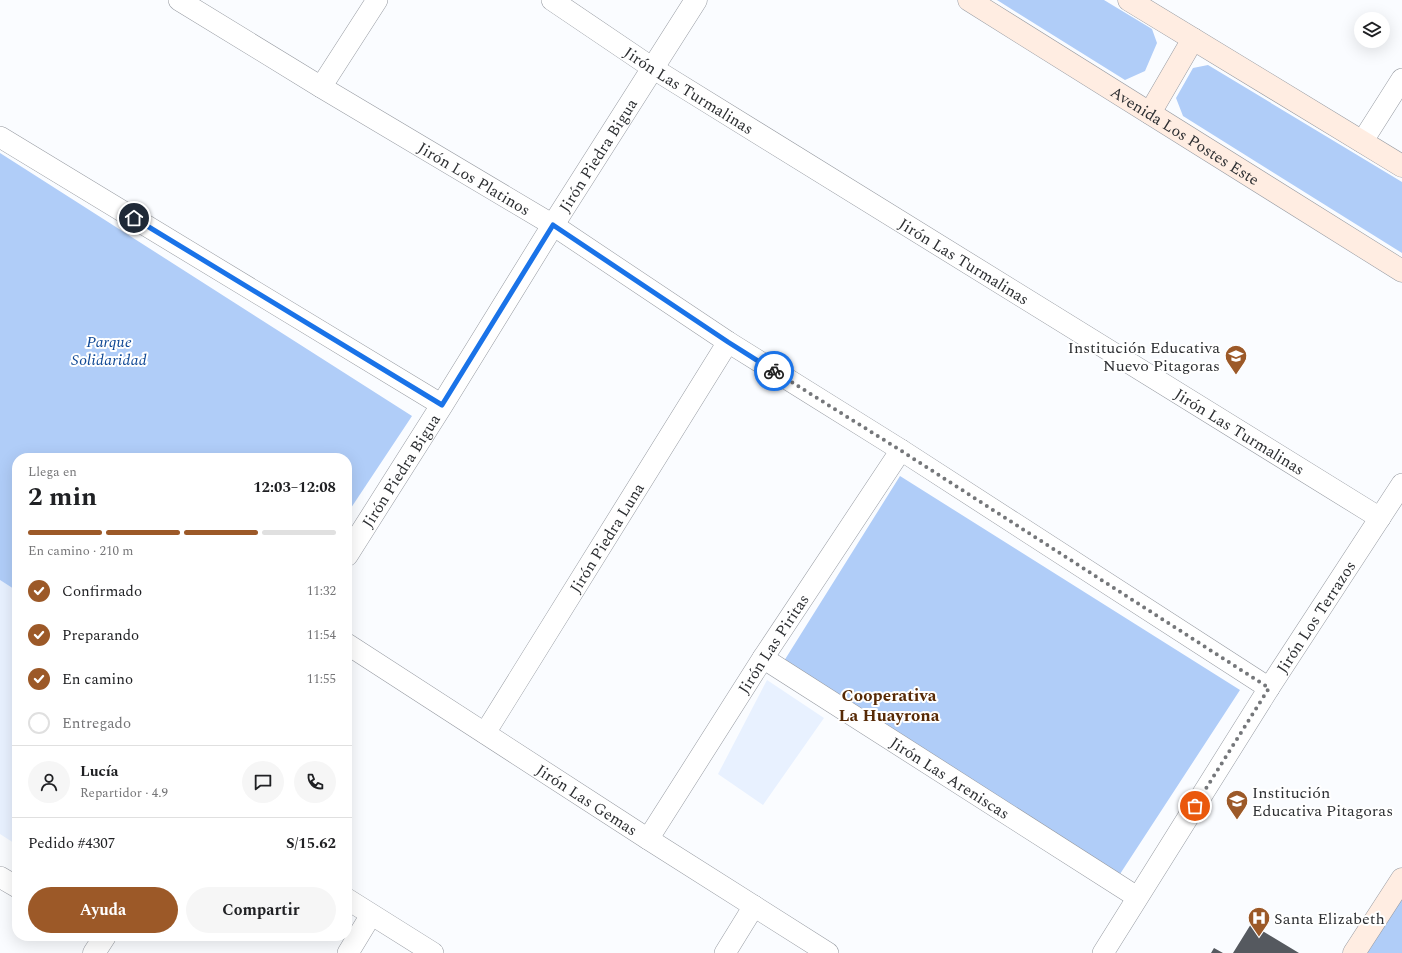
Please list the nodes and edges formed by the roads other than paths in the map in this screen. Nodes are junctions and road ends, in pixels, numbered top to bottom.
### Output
1 (179, 0) edge
2 (377, 0) edge
3 (552, 0) edge
4 (696, 0) edge
5 (969, 0) edge
6 (1129, 0) edge
7 (1193, 39) junction
8 (654, 69) junction
9 (1402, 79) edge
10 (321, 87) junction
11 (1150, 113) junction
12 (0, 137) edge
13 (1362, 142) junction
14 (1402, 166) edge
15 (553, 225) junction
16 (1402, 271) edge
17 (728, 342) junction
18 (442, 405) junction
19 (900, 450) junction
20 (1402, 484) edge
21 (1380, 518) junction
22 (352, 547) edge
23 (352, 647) edge
24 (763, 658) junction
25 (1269, 688) junction
26 (485, 733) junction
27 (648, 839) junction
28 (0, 877) edge
29 (1402, 879) edge
30 (12, 884) edge
31 (1137, 897) junction
32 (352, 902) edge
33 (754, 906) junction
34 (371, 915) junction
35 (348, 953) edge
36 (433, 953) edge
37 (725, 953) edge
38 (828, 953) edge
39 (1103, 953) edge
40 (1354, 953) edge

1 - 10 street, Jirón Los Platinos
2 - 10 street
3 - 8 street, Jirón Las Turmalinas
4 - 8 street, Jirón Piedra Bigua
5 - 11 main road, Avenida Los Postes Este
6 - 7 main road
7 - 11 main road
7 - 13 main road
8 - 15 street, Jirón Piedra Bigua
8 - 21 street, Jirón Las Turmalinas
9 - 13 street
10 - 15 street, Jirón Los Platinos
11 - 16 main road, Avenida Los Postes Este
12 - 18 street
13 - 14 main road
15 - 17 street, Jirón Los Platinos
15 - 18 street, Jirón Piedra Bigua
17 - 19 street, Jirón Los Platinos
17 - 26 street, Jirón Piedra Luna
18 - 22 street, Jirón Piedra Bigua
19 - 24 street, Jirón Las Piritas
19 - 25 street, Jirón Los Platinos
20 - 21 street, Jirón Los Terrazos
21 - 25 street, Jirón Los Terrazos
23 - 26 street, Jirón Las Gemas
24 - 27 street, Jirón Las Piritas
24 - 31 street, Jirón Las Areniscas
25 - 31 street, Jirón Los Terrazos
26 - 27 street, Jirón Las Gemas
27 - 33 street, Jirón Las Gemas
28 - 30 street
29 - 40 main road
31 - 39 street, Jirón Los Terrazos
32 - 34 street
33 - 37 street
33 - 38 street, Jirón Las Gemas
34 - 35 street
34 - 36 street

